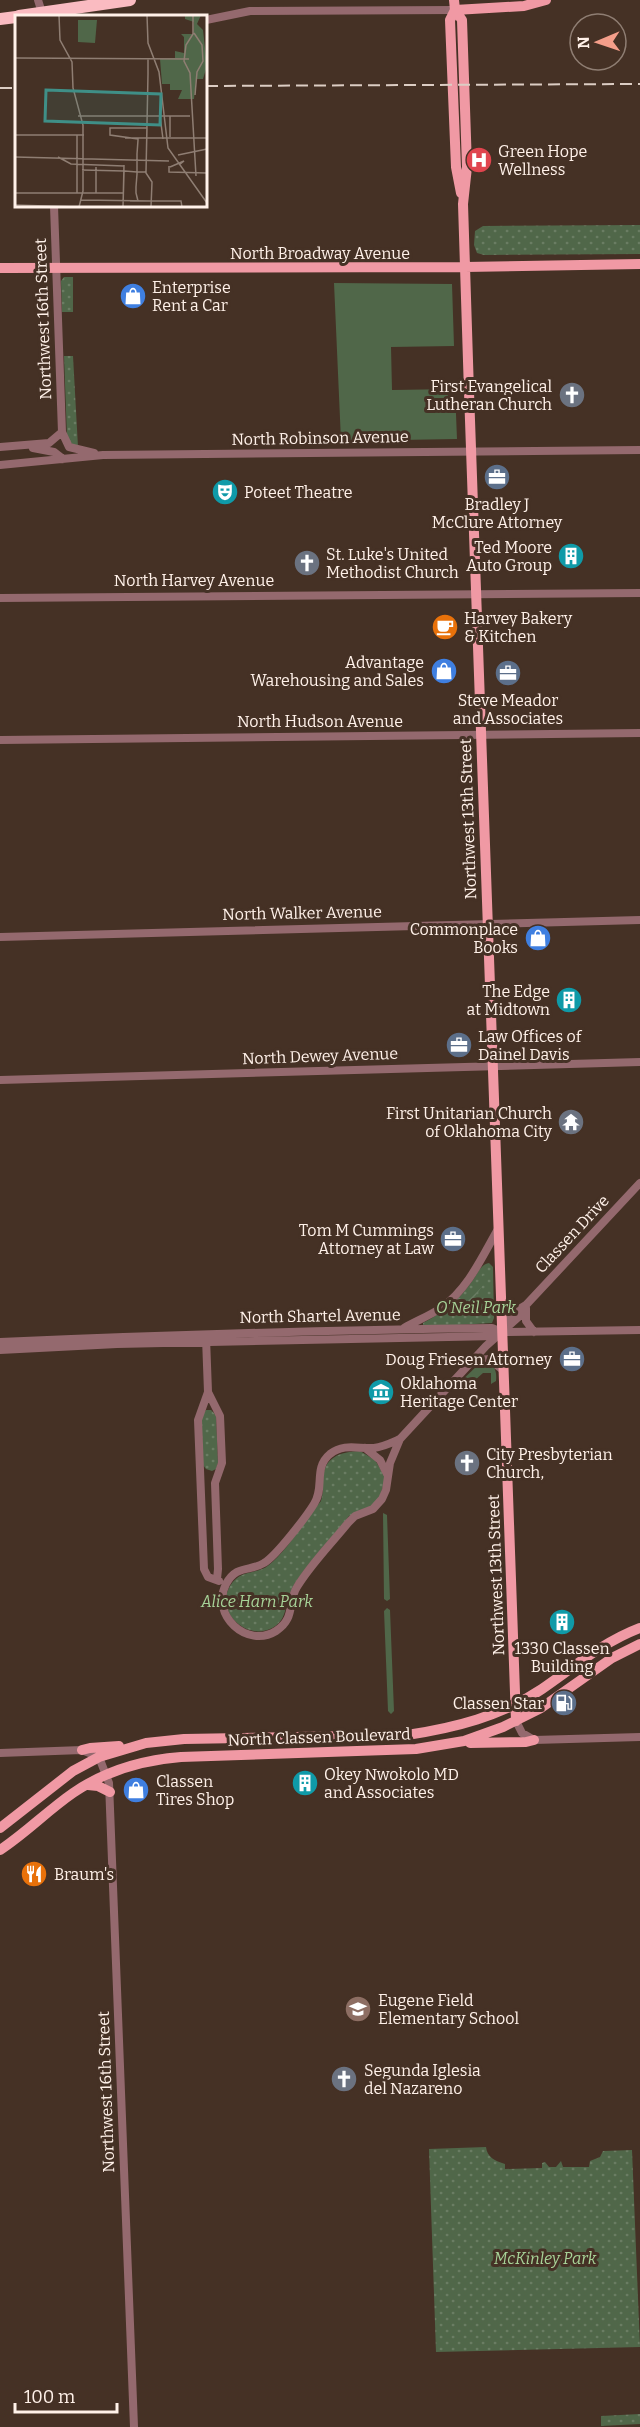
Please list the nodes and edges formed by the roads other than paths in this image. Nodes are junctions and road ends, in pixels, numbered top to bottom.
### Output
1 (38, 0) edge
2 (130, 0) edge
3 (546, 0) edge
4 (455, 5) edge
5 (31, 15) edge
6 (43, 15) edge
7 (15, 17) edge
8 (0, 19) edge
9 (207, 20) edge
10 (54, 207) edge
11 (640, 264) edge
12 (56, 267) junction
13 (465, 267) junction
14 (0, 268) edge
15 (62, 432) junction
16 (20, 446) junction
17 (0, 447) edge
18 (640, 450) edge
19 (471, 451) junction
20 (103, 455) junction
21 (63, 459) junction
22 (0, 465) edge
23 (640, 593) edge
24 (476, 594) junction
25 (0, 598) edge
26 (640, 733) edge
27 (480, 735) junction
28 (0, 740) edge
29 (640, 920) edge
30 (487, 924) junction
31 (0, 937) edge
32 (640, 1062) edge
33 (492, 1066) junction
34 (0, 1080) edge
35 (640, 1183) edge
36 (498, 1229) junction
37 (501, 1296) junction
38 (526, 1305) junction
39 (402, 1330) junction
40 (640, 1330) edge
41 (534, 1332) junction
42 (499, 1334) junction
43 (464, 1336) junction
44 (206, 1338) junction
45 (392, 1338) junction
46 (0, 1342) edge
47 (0, 1350) edge
48 (474, 1359) junction
49 (503, 1370) junction
50 (208, 1392) junction
51 (400, 1439) junction
52 (365, 1448) junction
53 (217, 1474) junction
54 (200, 1475) junction
55 (387, 1477) junction
56 (217, 1579) junction
57 (225, 1586) junction
58 (640, 1628) edge
59 (640, 1644) edge
60 (515, 1704) junction
61 (516, 1721) junction
62 (367, 1736) junction
63 (640, 1737) edge
64 (534, 1740) junction
65 (464, 1741) junction
66 (135, 1746) junction
67 (82, 1750) junction
68 (367, 1751) junction
69 (0, 1753) edge
70 (99, 1757) junction
71 (106, 1775) junction
72 (88, 1785) junction
73 (110, 1792) junction
74 (0, 1828) edge
75 (0, 1850) edge
76 (134, 2427) edge

1 - 6 street
2 - 5 highway, bridge
3 - 4 main road
4 - 9 street
4 - 13 main road, Northwest 13th Street
7 - 8 highway
10 - 12 street, Northwest 16th Street
11 - 13 main road, North Broadway Avenue
12 - 13 main road, North Broadway Avenue
12 - 14 main road, North Broadway Avenue
12 - 15 street, Northwest 16th Street
13 - 19 main road, Northwest 13th Street
15 - 16 street
15 - 20 street
16 - 17 street
16 - 21 street
18 - 19 street, North Robinson Avenue
19 - 20 street, North Robinson Avenue
19 - 24 main road, Northwest 13th Street
20 - 21 street, North Robinson Avenue
21 - 22 street, North Robinson Avenue
23 - 24 street, North Harvey Avenue
24 - 25 street, North Harvey Avenue
24 - 27 main road, Northwest 13th Street
26 - 27 street, North Hudson Avenue
27 - 28 street, North Hudson Avenue
27 - 30 main road, Northwest 13th Street
29 - 30 street, North Walker Avenue
30 - 31 street, North Walker Avenue
30 - 33 main road, Northwest 13th Street
32 - 33 street, North Dewey Avenue
33 - 34 street, North Dewey Avenue
33 - 36 main road, Northwest 13th Street
35 - 38 street, Classen Drive
36 - 37 main road, Northwest 13th Street
36 - 39 street
37 - 38 street
37 - 42 main road, Northwest 13th Street
38 - 41 street
38 - 42 street, Classen Drive
39 - 42 street, North Shartel Avenue
39 - 44 street, North Shartel Avenue
39 - 45 street
40 - 41 street, North Shartel Avenue
41 - 42 street, North Shartel Avenue
42 - 43 street, North Shartel Avenue
42 - 48 street, Classen Drive
42 - 49 main road, Northwest 13th Street
43 - 45 street, North Shartel Avenue
43 - 48 street
44 - 45 street, North Shartel Avenue
44 - 46 street, North Shartel Avenue
44 - 47 street, North Shartel Avenue
44 - 50 street
48 - 49 street
48 - 51 street, Classen Drive
49 - 60 main road, Northwest 13th Street
50 - 53 street
50 - 54 street
51 - 52 street
51 - 55 street, Classen Drive
52 - 55 street
52 - 57 street
53 - 54 street
53 - 56 street
54 - 56 street
55 - 57 street, Classen Drive
56 - 57 street
58 - 60 main road, North Classen Boulevard
59 - 61 main road, North Classen Boulevard
60 - 61 main road, Northwest 13th Street
60 - 62 main road, North Classen Boulevard
61 - 64 street
61 - 65 main road, North Classen Boulevard
62 - 66 main road, North Classen Boulevard
62 - 68 main road
63 - 64 street
64 - 65 main road
65 - 68 main road, North Classen Boulevard
66 - 67 main road
66 - 70 main road, North Classen Boulevard
67 - 69 street
67 - 70 street
68 - 71 main road, North Classen Boulevard
70 - 71 street, Northwest 16th Street
70 - 74 main road, North Classen Boulevard
71 - 72 main road, North Classen Boulevard
71 - 73 street, Northwest 16th Street
72 - 73 main road
72 - 75 main road, North Classen Boulevard
73 - 76 street, Northwest 16th Street

